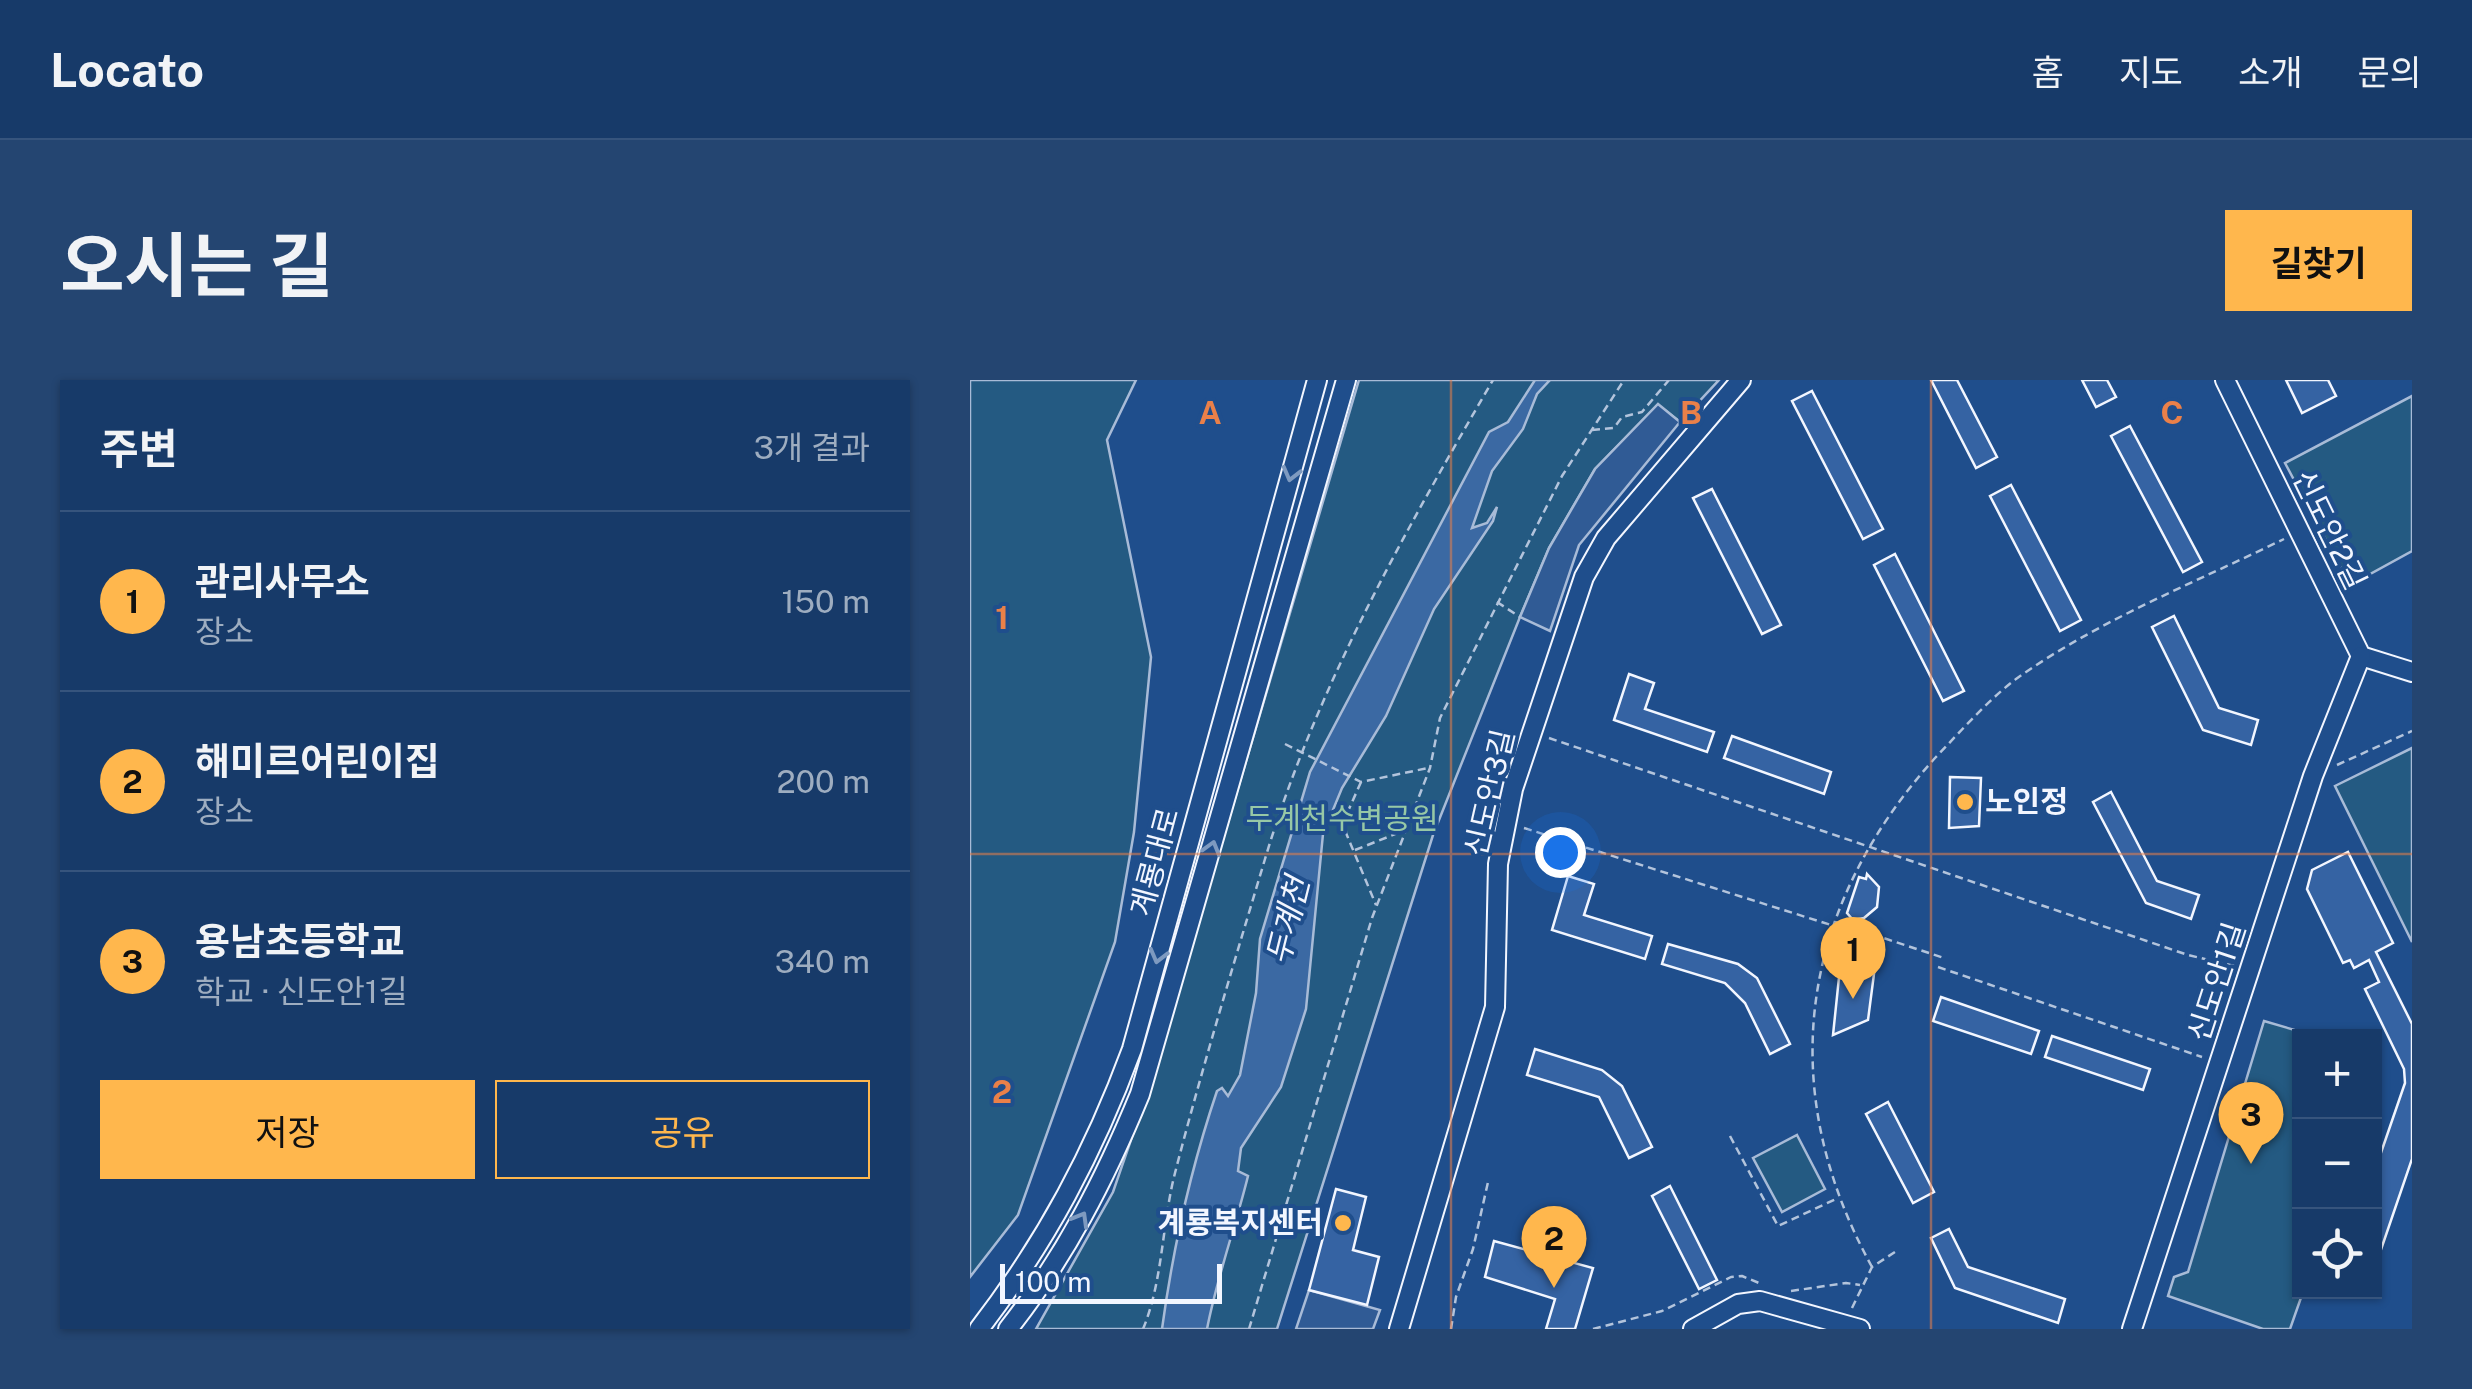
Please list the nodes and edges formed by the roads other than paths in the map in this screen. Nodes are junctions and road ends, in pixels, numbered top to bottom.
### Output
1 (1317, 380) edge
2 (1346, 380) edge
3 (1741, 380) edge
4 (2225, 380) edge
5 (2361, 656) junction
6 (2409, 668) edge
7 (1853, 1326) edge
8 (979, 1329) edge
9 (1008, 1329) edge
10 (1399, 1329) edge
11 (1693, 1329) edge
12 (2132, 1329) edge

1 -> 8 street, 계룡대로
9 -> 2 street, 계룡대로
3 - 10 street, 신도안3길
4 - 5 street, 신도안2길
5 - 6 street
5 - 12 street, 신도안1길
7 - 11 street

